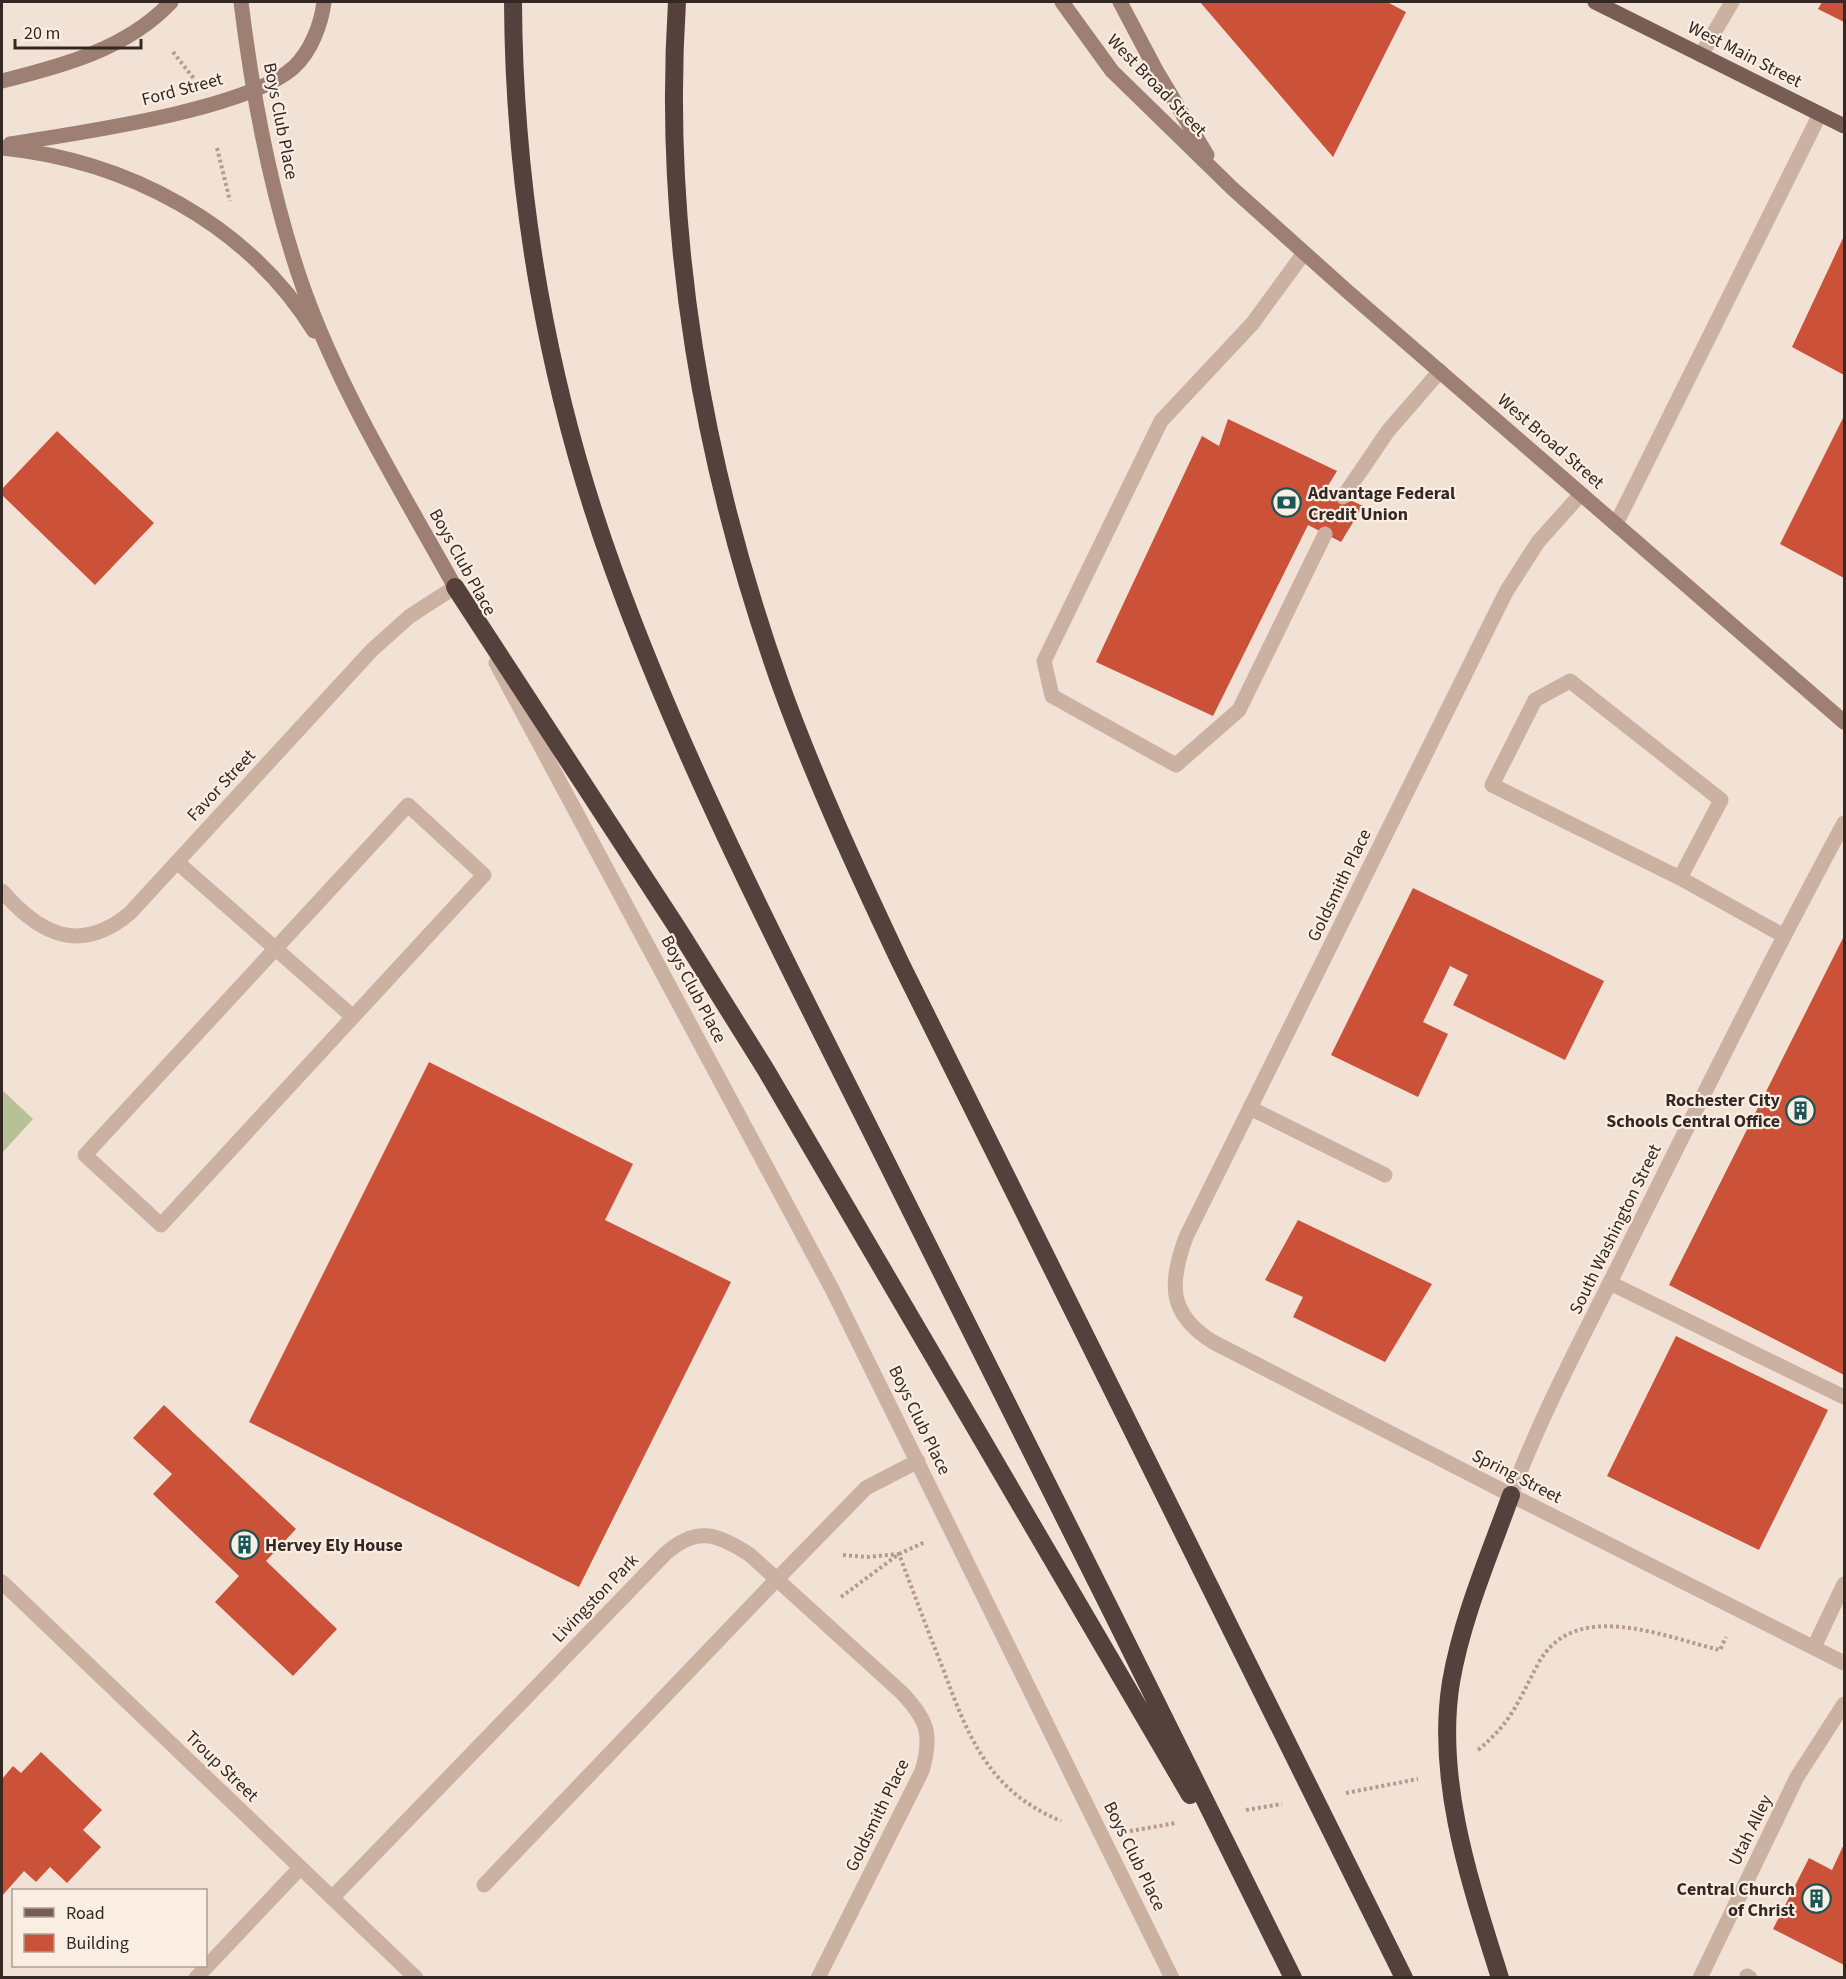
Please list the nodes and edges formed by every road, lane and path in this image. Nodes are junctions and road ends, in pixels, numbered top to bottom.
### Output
1 (171, 2) edge
2 (242, 2) edge
3 (324, 2) edge
4 (513, 2) edge
5 (676, 2) edge
6 (1062, 2) edge
7 (1120, 2) edge
8 (1595, 2) edge
9 (1732, 2) edge
10 (173, 52) dead end
11 (1701, 55) junction
12 (2, 81) edge
13 (201, 88) dead end
14 (252, 90) junction
15 (1820, 114) junction
16 (1845, 126) edge
17 (2, 147) edge
18 (217, 148) dead end
19 (1233, 189) junction
20 (232, 212) dead end
21 (1304, 253) junction
22 (335, 365) junction
23 (1440, 371) junction
24 (1581, 494) junction
25 (1343, 497) dead end
26 (1616, 524) junction
27 (1325, 534) dead end
28 (455, 587) junction
29 (1845, 722) edge
30 (1845, 823) edge
31 (177, 862) junction
32 (1680, 878) junction
33 (2, 891) edge
34 (1784, 936) junction
35 (275, 948) junction
36 (353, 1017) junction
37 (1250, 1108) junction
38 (1385, 1175) dead end
39 (1610, 1283) junction
40 (1181, 1313) joint
41 (1845, 1397) edge
42 (918, 1461) junction
43 (1511, 1495) junction
44 (952, 1529) junction
45 (805, 1550) junction
46 (899, 1554) junction
47 (777, 1579) junction
48 (2, 1582) edge
49 (1845, 1584) edge
50 (1741, 1610) junction
51 (816, 1615) junction
52 (1814, 1647) junction
53 (1845, 1662) edge
54 (1537, 1666) dead end
55 (1845, 1704) edge
56 (988, 1768) dead end
57 (300, 1868) junction
58 (484, 1885) dead end
59 (332, 1898) junction
60 (1274, 1939) junction
61 (207, 1965) edge
62 (416, 1977) edge
63 (818, 1977) edge
64 (1172, 1977) edge
65 (1293, 1977) edge
66 (1404, 1977) edge
67 (1500, 1977) edge
68 (1700, 1977) edge

1 - 12 main road
2 - 14 main road, Boys Club Place
3 - 14 main road, Ford Street
4 - 60 highway
5 - 66 highway
6 - 19 main road, West Broad Street
7 - 19 main road, West Broad Street
8 - 11 main road, West Main Street
9 - 11 street
10 - 13 path
11 - 15 main road, West Main Street
14 - 17 main road, Ford Street
14 - 22 main road, Boys Club Place
15 - 16 main road, West Main Street
15 - 26 street
17 - 22 main road
18 - 20 path
19 - 21 main road, West Broad Street
21 - 23 main road, West Broad Street
21 - 27 street
22 - 28 main road, Boys Club Place
23 - 24 main road, West Broad Street
23 - 25 street
24 - 26 main road, West Broad Street
24 - 37 street, Goldsmith Place
26 - 29 main road, West Broad Street
28 - 31 street, Favor Street
28 - 42 street, Boys Club Place
28 - 60 highway
30 - 34 street, South Washington Street
31 - 33 street, Favor Street
31 - 35 street
32 - 32 street
32 - 34 street
34 - 39 street, South Washington Street
35 - 36 street
35 - 36 street
35 - 36 street
37 - 38 street
37 - 40 street, Goldsmith Place
39 - 41 street
39 - 43 street, South Washington Street
40 - 43 street, Spring Street
42 - 44 street, Boys Club Place
42 - 45 street
43 - 50 street, Spring Street
43 - 67 highway
44 - 46 path
44 - 64 street, Boys Club Place
45 - 46 path
45 - 47 street
46 - 51 path
46 - 56 path
47 - 51 street, Goldsmith Place
47 - 58 street
47 - 59 street, Livingston Park
48 - 57 street, Troup Street
49 - 52 street
50 - 52 street, Spring Street
50 - 54 path
51 - 63 street, Goldsmith Place
52 - 53 street, Spring Street
55 - 68 street, Utah Alley
57 - 59 street, Troup Street
57 - 61 street
59 - 62 street, Troup Street
60 - 65 highway

